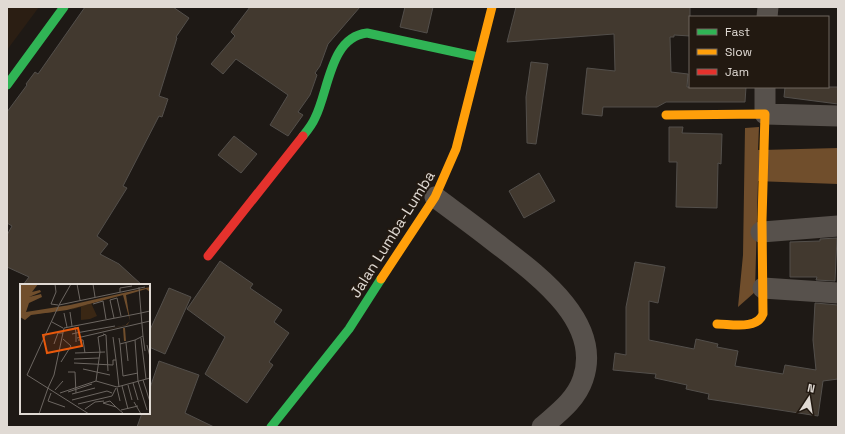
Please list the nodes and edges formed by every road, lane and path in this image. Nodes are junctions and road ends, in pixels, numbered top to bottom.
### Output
1 (64, 7) edge
2 (492, 7) edge
3 (478, 57) junction
4 (7, 85) edge
5 (765, 88) edge
6 (765, 114) junction
7 (666, 115) dead end
8 (838, 116) edge
9 (435, 197) junction
10 (838, 226) edge
11 (761, 232) junction
12 (208, 256) dead end
13 (763, 288) junction
14 (838, 293) edge
15 (717, 324) dead end
16 (271, 427) edge
17 (542, 427) edge

1 - 4 main road
2 - 3 main road, Jalan Lumba-Lumba
3 - 9 main road, Jalan Lumba-Lumba
3 - 12 main road
5 - 6 street
6 - 7 main road
6 - 8 street
6 - 11 main road
9 - 16 main road, Jalan Lumba-Lumba
9 - 17 street
10 - 11 street
11 - 13 main road
13 - 14 street
13 - 15 main road

